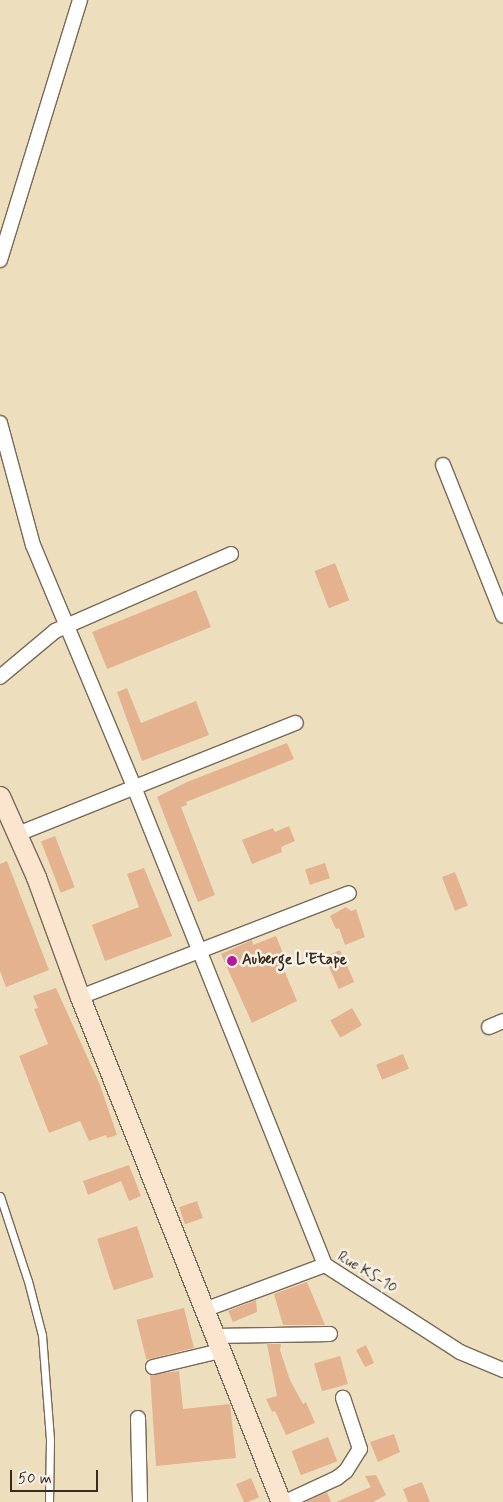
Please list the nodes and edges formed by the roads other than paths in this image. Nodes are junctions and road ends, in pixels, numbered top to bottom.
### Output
1 (80, 0) edge
2 (0, 260) edge
3 (0, 423) edge
4 (443, 465) dead end
5 (231, 554) dead end
6 (503, 616) edge
7 (66, 625) junction
8 (0, 677) edge
9 (296, 723) dead end
10 (134, 787) junction
11 (0, 796) edge
12 (18, 834) junction
13 (349, 893) dead end
14 (199, 950) junction
15 (80, 996) junction
16 (503, 1021) edge
17 (489, 1027) dead end
18 (0, 1196) edge
19 (325, 1266) junction
20 (204, 1310) junction
21 (330, 1334) dead end
22 (217, 1343) junction
23 (153, 1367) dead end
24 (503, 1370) edge
25 (343, 1398) dead end
26 (138, 1418) dead end
27 (49, 1502) edge
28 (140, 1502) edge
29 (281, 1502) edge
30 (285, 1502) edge

1 - 2 street
3 - 7 street
4 - 6 street
5 - 7 street
7 - 8 street
7 - 10 street
9 - 10 street
10 - 12 street
10 - 14 street
11 - 12 street
12 - 15 street
13 - 14 street
14 - 15 street
14 - 19 street
15 - 20 street
16 - 17 street
18 - 27 lane
19 - 20 street, Rue KS-10
19 - 24 street, Rue KS-10
20 - 22 street
21 - 22 street
22 - 23 street
22 - 29 street
25 - 30 street
26 - 28 street

